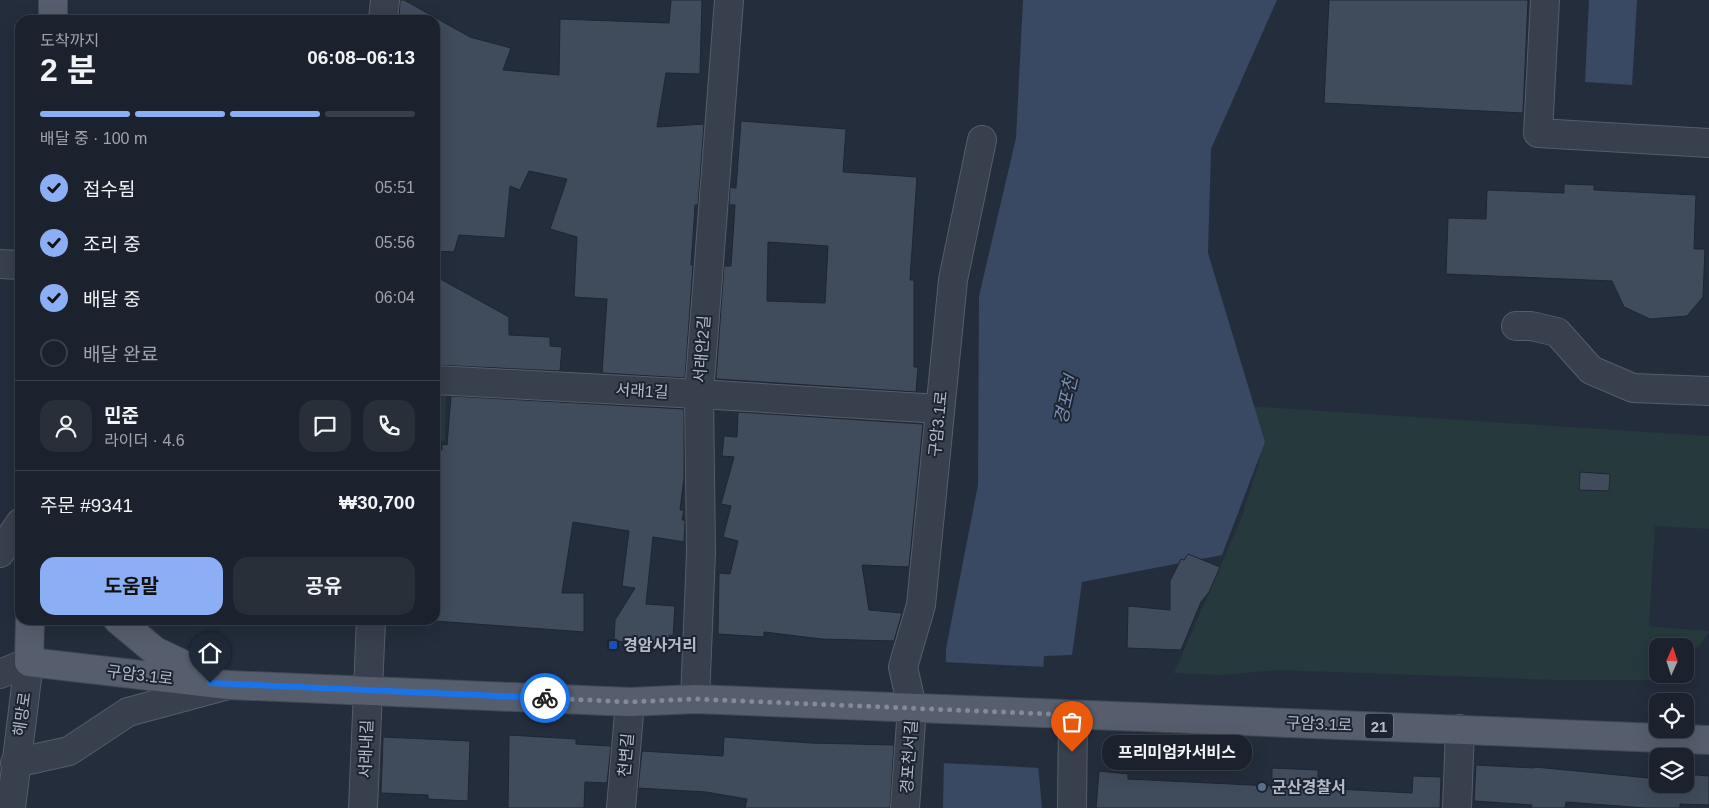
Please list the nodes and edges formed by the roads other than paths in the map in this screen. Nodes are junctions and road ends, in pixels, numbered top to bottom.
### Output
1 (53, 0) edge
2 (385, 0) edge
3 (729, 0) edge
4 (1545, 0) edge
5 (53, 15) edge
6 (384, 15) edge
7 (982, 140) dead end
8 (1709, 143) edge
9 (0, 264) edge
10 (15, 265) edge
11 (1516, 326) dead end
12 (440, 380) edge
13 (1709, 390) edge
14 (699, 394) junction
15 (939, 409) junction
16 (15, 530) edge
17 (0, 553) edge
18 (30, 625) edge
19 (124, 625) edge
20 (371, 625) edge
21 (29, 662) junction
22 (0, 674) edge
23 (228, 685) junction
24 (368, 690) junction
25 (695, 699) junction
26 (630, 702) junction
27 (918, 707) junction
28 (1061, 714) junction
29 (1460, 729) junction
30 (1709, 740) edge
31 (15, 763) junction
32 (11, 808) edge
33 (363, 808) edge
34 (621, 808) edge
35 (906, 808) edge
36 (1072, 808) edge
37 (1457, 808) edge

1 - 5 main road
2 - 6 street
3 - 14 street, 서래안2길
4 - 8 street
7 - 15 street, 구암3.1로
9 - 10 street
11 - 13 street
12 - 14 street, 서래1길
14 - 15 street, 서래1길
14 - 25 street, 서래안2길
15 - 27 street, 구암3.1로
16 - 17 street
18 - 21 main road, 해망로
19 - 23 main road
20 - 24 street, 서래내길
21 - 22 street, 구암3.1로
21 - 23 main road, 구암3.1로 / 21
21 - 31 street, 해망로
23 - 24 main road, 구암3.1로 / 21
23 - 31 street
24 - 26 main road, 구암3.1로 / 21
24 - 33 street, 서래내길
25 - 26 main road, 구암3.1로 / 21
25 - 27 main road, 구암3.1로 / 21
26 - 34 street, 천변길
27 - 28 main road, 21
27 - 35 street, 경포천서길
28 - 29 main road, 구암3.1로 / 21
28 - 36 street
29 - 30 main road, 구암3.1로 / 21
29 - 37 street
31 - 32 street, 해망로

